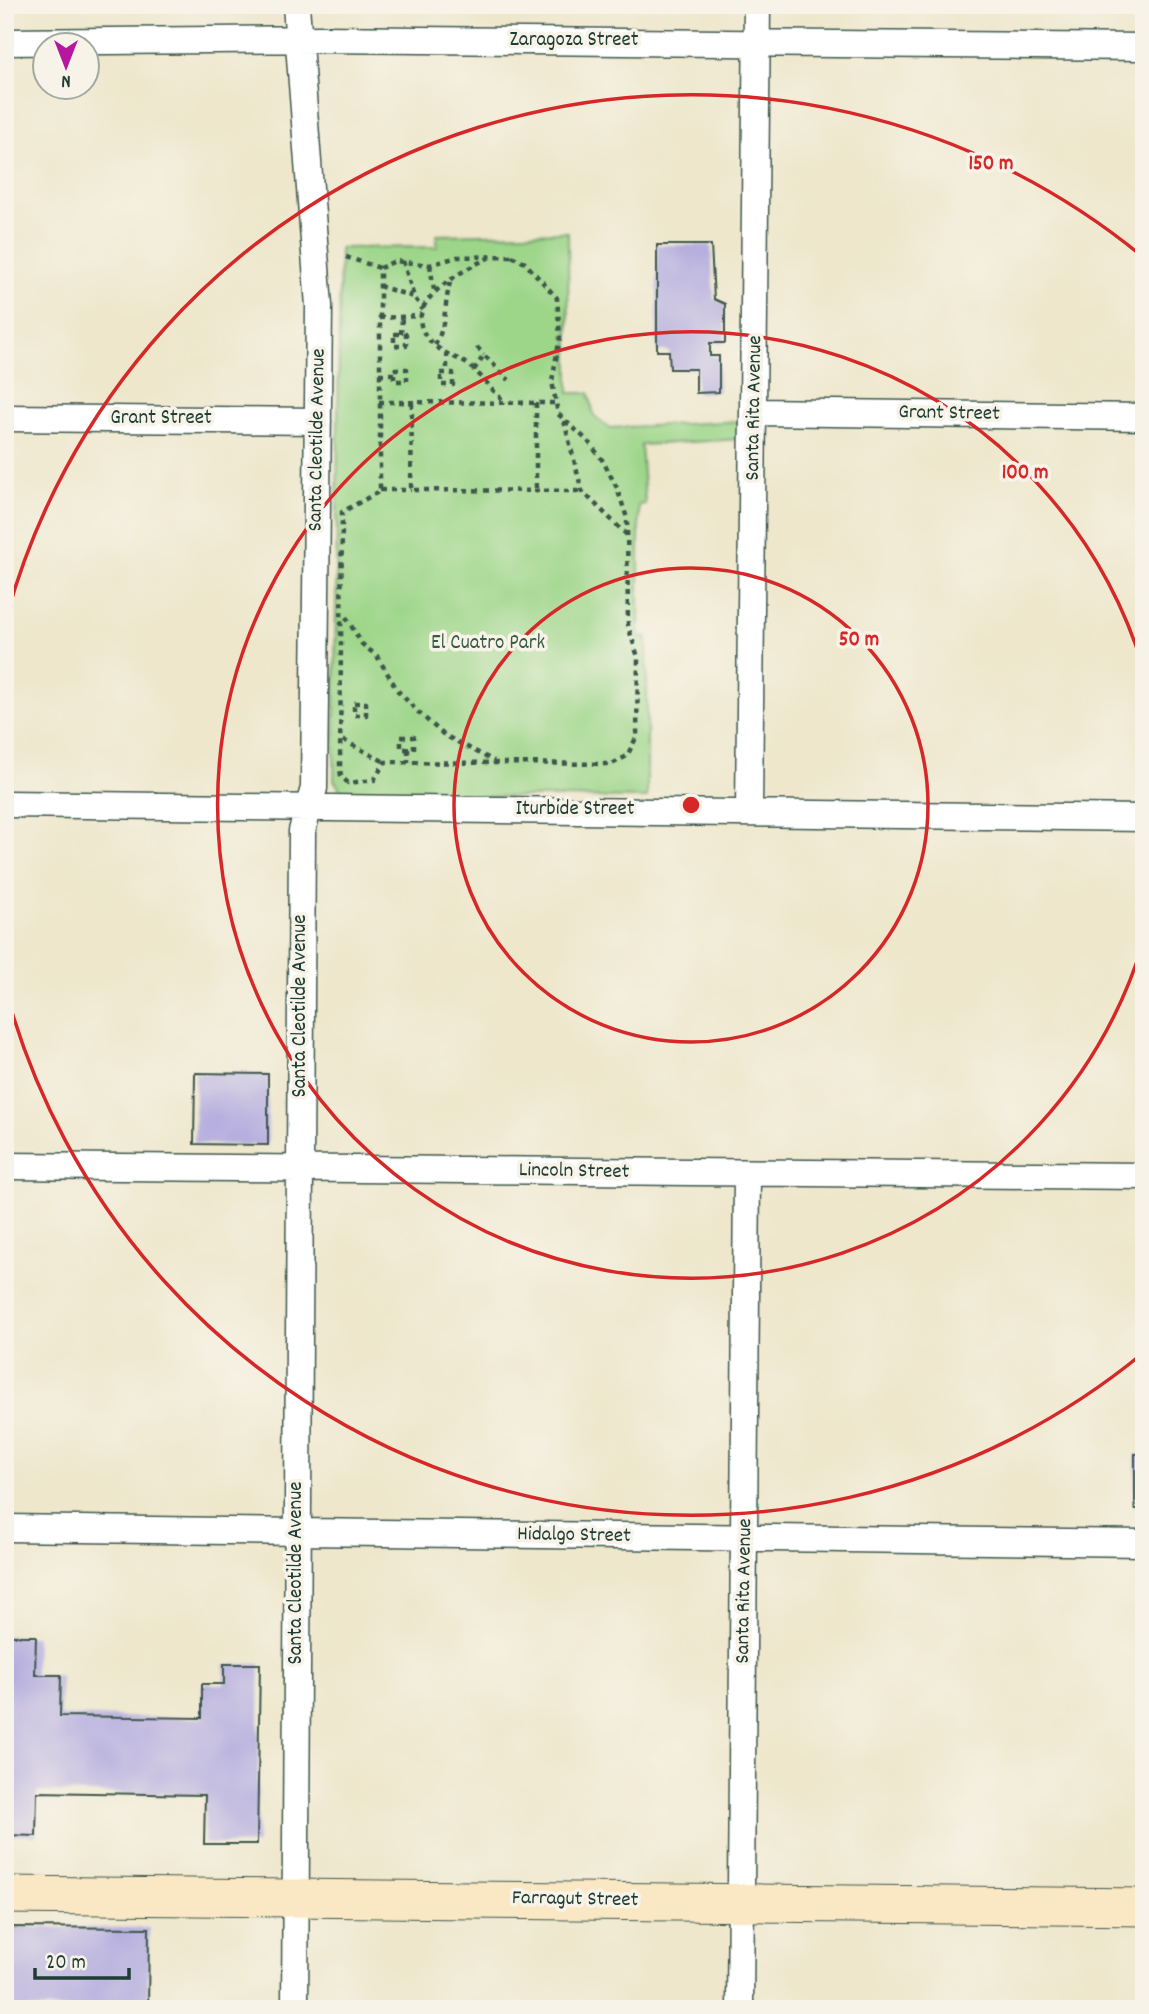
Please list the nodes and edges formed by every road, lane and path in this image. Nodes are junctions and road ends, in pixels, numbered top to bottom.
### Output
1 (296, 5) edge
2 (757, 5) edge
3 (297, 41) junction
4 (757, 42) junction
5 (5, 43) edge
6 (1144, 47) edge
7 (490, 256) junction
8 (346, 257) dead end
9 (403, 261) junction
10 (430, 265) junction
11 (380, 268) junction
12 (451, 276) junction
13 (379, 286) junction
14 (435, 290) junction
15 (414, 297) junction
16 (422, 313) junction
17 (402, 317) junction
18 (379, 318) junction
19 (401, 334) dead end
20 (435, 345) junction
21 (477, 347) dead end
22 (447, 354) junction
23 (484, 355) junction
24 (474, 370) junction
25 (447, 373) dead end
26 (379, 374) junction
27 (394, 374) dead end
28 (509, 380) dead end
29 (379, 402) junction
30 (412, 403) junction
31 (506, 403) junction
32 (536, 403) junction
33 (556, 403) junction
34 (755, 412) junction
35 (1144, 417) edge
36 (5, 418) edge
37 (318, 421) junction
38 (564, 421) junction
39 (380, 490) junction
40 (411, 490) junction
41 (536, 490) junction
42 (582, 491) junction
43 (628, 536) junction
44 (341, 610) junction
45 (340, 708) junction
46 (354, 708) dead end
47 (340, 738) junction
48 (408, 749) dead end
49 (385, 762) junction
50 (408, 763) junction
51 (498, 763) junction
52 (5, 804) edge
53 (309, 808) junction
54 (749, 811) junction
55 (1144, 818) edge
56 (5, 1166) edge
57 (300, 1168) junction
58 (747, 1174) junction
59 (1144, 1176) edge
60 (5, 1528) edge
61 (298, 1532) junction
62 (746, 1538) junction
63 (1144, 1543) edge
64 (5, 1895) edge
65 (296, 1897) junction
66 (741, 1902) junction
67 (1144, 1907) edge
68 (295, 2009) edge
69 (740, 2009) edge

1 - 3 street, Santa Cleotilde Avenue
2 - 4 street, Santa Rita Avenue
3 - 4 street, Zaragoza Street
3 - 5 street, Zaragoza Street
3 - 37 street, Santa Cleotilde Avenue
4 - 6 street, Zaragoza Street
4 - 34 street, Santa Rita Avenue
7 - 10 path
7 - 12 path
7 - 33 path
8 - 11 path
9 - 10 path
9 - 11 path
9 - 15 path
10 - 14 path
11 - 13 path
12 - 14 path
12 - 20 path
13 - 15 path
13 - 18 path
14 - 16 path
15 - 16 path
16 - 17 path
16 - 20 path
17 - 18 path
17 - 19 path
18 - 26 path
20 - 22 path
21 - 23 path
22 - 24 path
22 - 25 path
23 - 24 path
23 - 28 path
24 - 31 path
26 - 27 path
26 - 29 path
29 - 30 path
29 - 39 path
30 - 31 path
30 - 40 path
31 - 32 path
32 - 33 path
32 - 41 path
33 - 38 path
34 - 35 street, Grant Street
34 - 54 street, Santa Rita Avenue
36 - 37 street, Grant Street
37 - 53 street, Santa Cleotilde Avenue
38 - 42 path
38 - 43 path
39 - 40 path
39 - 44 path
40 - 41 path
41 - 42 path
42 - 43 path
43 - 51 path
44 - 45 path
44 - 51 path
45 - 46 path
45 - 47 path
47 - 49 path
47 - 49 path
48 - 50 path
49 - 50 path
50 - 51 path
52 - 53 street, Iturbide Street
53 - 54 street, Iturbide Street
53 - 57 street, Santa Cleotilde Avenue
54 - 55 street, Iturbide Street
56 - 57 street, Lincoln Street
57 - 58 street, Lincoln Street
57 - 61 street, Santa Cleotilde Avenue
58 - 59 street, Lincoln Street
58 - 62 street, Santa Rita Avenue
60 - 61 street, Hidalgo Street
61 - 62 street, Hidalgo Street
61 - 65 street, Santa Cleotilde Avenue
62 - 63 street, Hidalgo Street
62 - 66 street, Santa Rita Avenue
64 - 65 street, Farragut Street
65 - 66 street, Farragut Street
65 - 68 street, Santa Cleotilde Avenue
66 - 67 street, Farragut Street
66 - 69 street, Santa Rita Avenue

